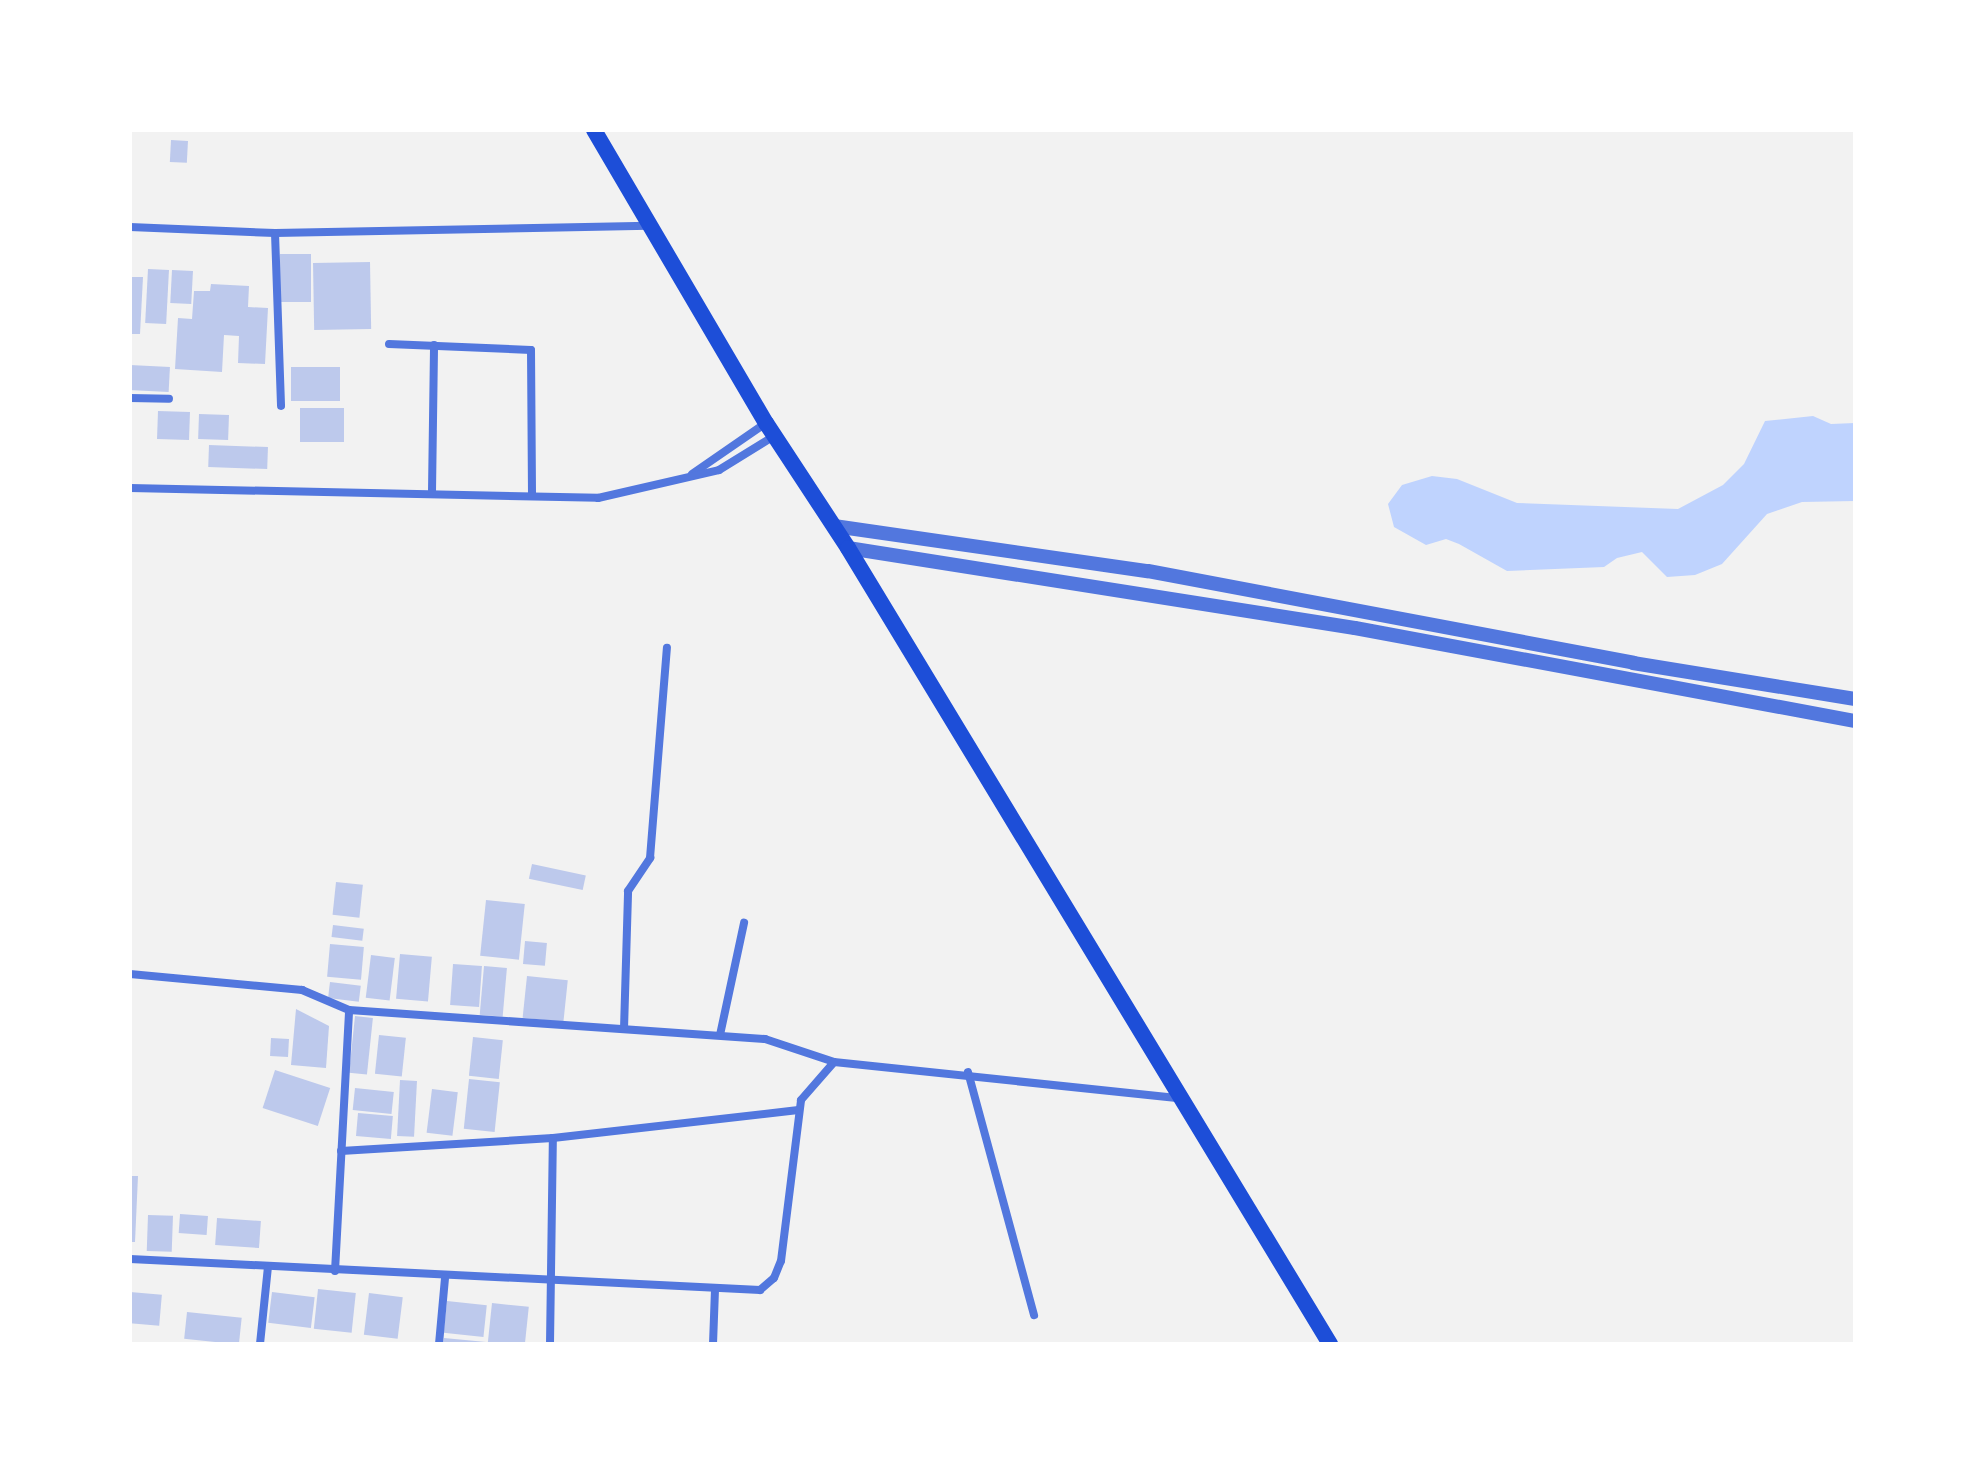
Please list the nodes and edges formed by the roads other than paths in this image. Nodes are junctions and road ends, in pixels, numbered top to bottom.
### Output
1 (594, 130) edge
2 (649, 226) junction
3 (130, 227) edge
4 (275, 233) junction
5 (389, 344) dead end
6 (434, 345) junction
7 (130, 398) edge
8 (169, 399) dead end
9 (281, 406) dead end
10 (770, 429) junction
11 (688, 477) junction
12 (130, 488) edge
13 (432, 492) junction
14 (532, 495) junction
15 (834, 526) junction
16 (848, 548) junction
17 (667, 648) dead end
18 (1855, 699) edge
19 (1855, 721) edge
20 (744, 923) dead end
21 (130, 974) edge
22 (349, 1010) junction
23 (624, 1029) junction
24 (720, 1035) junction
25 (834, 1062) junction
26 (968, 1072) junction
27 (1179, 1098) junction
28 (798, 1110) junction
29 (553, 1138) junction
30 (341, 1151) junction
31 (130, 1259) edge
32 (268, 1267) junction
33 (335, 1271) junction
34 (445, 1278) junction
35 (552, 1282) junction
36 (715, 1289) junction
37 (1034, 1315) dead end
38 (1326, 1343) edge
39 (260, 1344) edge
40 (439, 1344) edge
41 (550, 1344) edge
42 (713, 1344) edge

1 - 2 main road
2 - 4 street
2 - 10 main road
3 - 4 street
4 - 9 street
5 - 6 street
6 - 13 street
6 - 14 street
7 - 8 street
10 - 11 street
10 - 11 street
10 - 15 main road
11 - 14 street
12 - 13 street
13 - 14 street
15 - 16 main road
15 - 18 street
16 - 19 street
16 - 27 main road
17 - 23 street
20 - 24 street
21 - 22 street
22 - 23 street
22 - 30 street
23 - 24 street
24 - 25 street
25 - 26 street
25 - 28 street
26 - 27 street
26 - 37 street
27 - 38 main road
28 - 29 street
28 - 36 street
29 - 30 street
29 - 35 street
30 - 33 street
31 - 32 street
32 - 33 street
32 - 39 street
33 - 34 street
34 - 35 street
34 - 40 street
35 - 36 street
35 - 41 street
36 - 42 street

